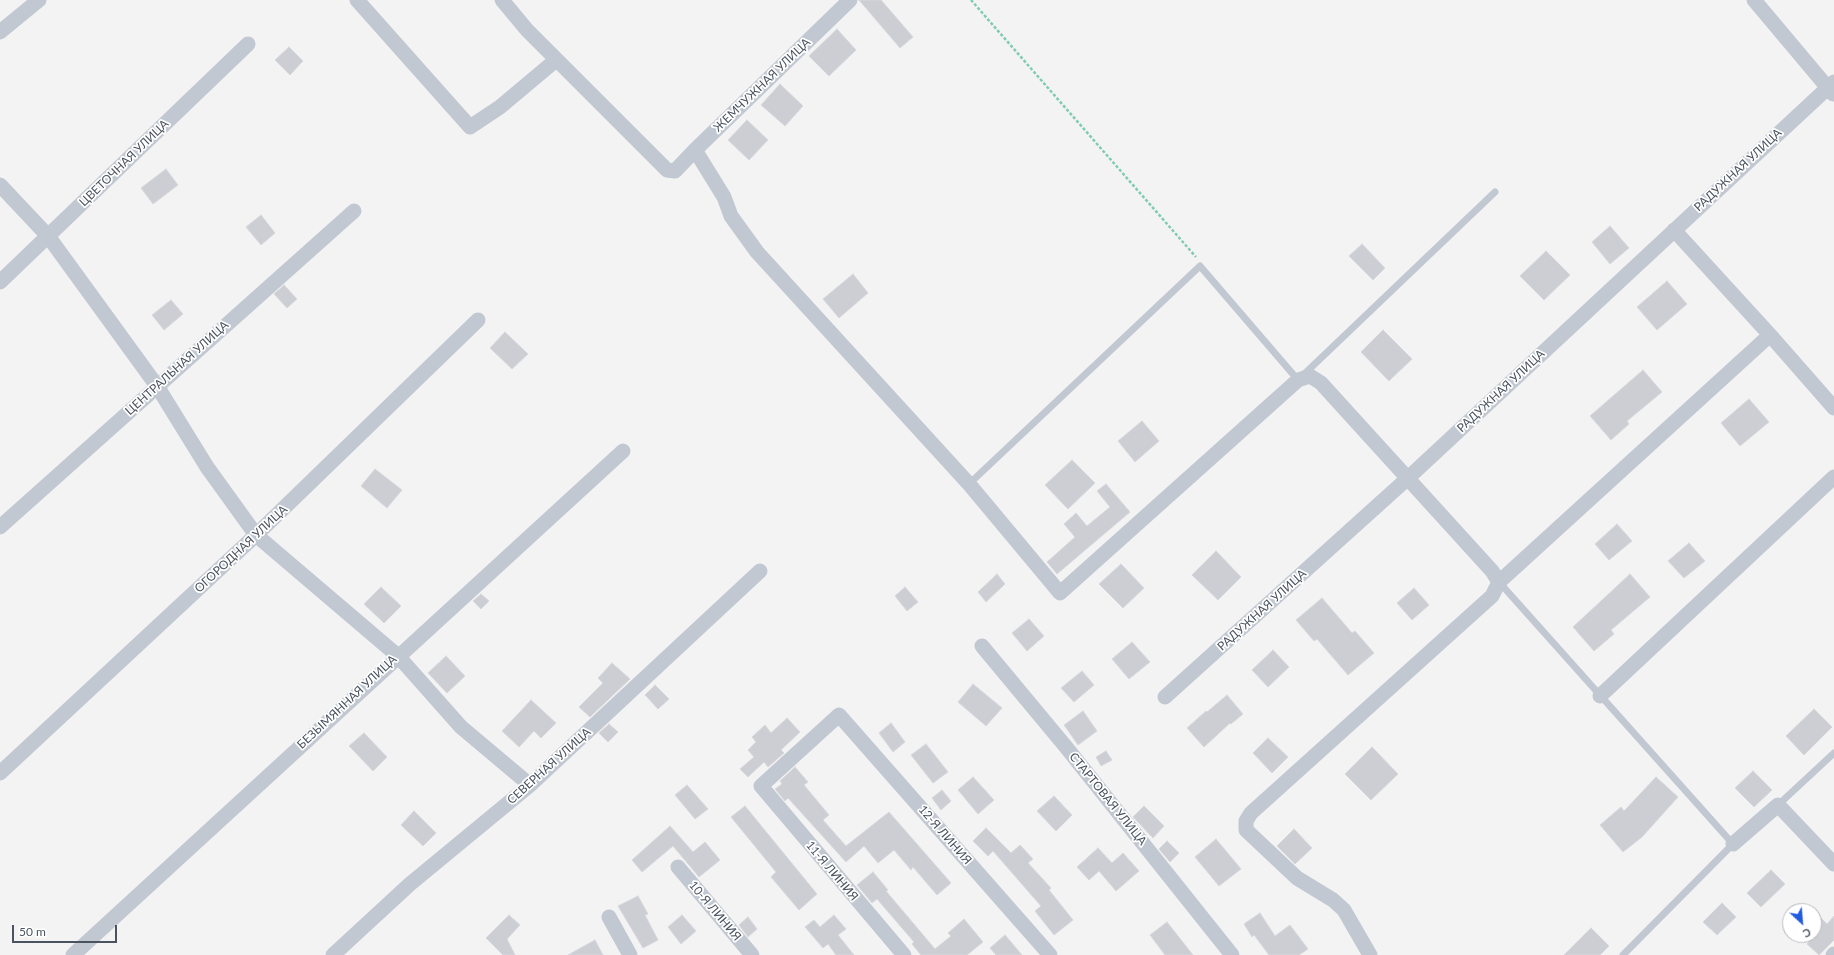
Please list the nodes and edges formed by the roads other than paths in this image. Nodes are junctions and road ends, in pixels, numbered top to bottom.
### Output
1 (39, 0) edge
2 (357, 0) edge
3 (502, 0) edge
4 (850, 0) edge
5 (1754, 0) edge
6 (0, 32) edge
7 (248, 44) dead end
8 (556, 60) junction
9 (1832, 88) edge
10 (695, 150) junction
11 (0, 185) edge
12 (1495, 192) dead end
13 (354, 211) dead end
14 (1674, 230) junction
15 (48, 236) junction
16 (0, 282) edge
17 (478, 320) dead end
18 (1770, 335) junction
19 (1298, 380) junction
20 (157, 386) junction
21 (1834, 408) edge
22 (623, 451) dead end
23 (1834, 477) edge
24 (1408, 478) junction
25 (969, 484) junction
26 (0, 527) edge
27 (256, 535) junction
28 (760, 571) dead end
29 (1499, 582) junction
30 (982, 646) dead end
31 (398, 656) junction
32 (1600, 696) junction
33 (1165, 697) dead end
34 (839, 715) joint
35 (1834, 752) edge
36 (0, 774) edge
37 (530, 785) junction
38 (1778, 805) junction
39 (1733, 844) junction
40 (1834, 864) edge
41 (678, 868) dead end
42 (609, 917) dead end
43 (73, 955) edge
44 (333, 955) edge
45 (630, 955) edge
46 (752, 955) edge
47 (904, 955) edge
48 (1050, 955) edge
49 (1232, 955) edge
50 (1370, 955) edge
51 (1623, 955) edge

1 - 6 street
2 - 8 street
3 - 8 street
4 - 10 street, ЖЕМЧУЖНАЯ УЛИЦА
5 - 9 street
7 - 15 street, ЦВЕТОЧНАЯ УЛИЦА
8 - 10 street, ЖЕМЧУЖНАЯ УЛИЦА
9 - 14 street, РАДУЖНАЯ УЛИЦА
10 - 25 street
11 - 15 street
12 - 19 lane
13 - 20 street, ЦЕНТРАЛЬНАЯ УЛИЦА
14 - 18 street
14 - 24 street, РАДУЖНАЯ УЛИЦА
15 - 16 street, ЦВЕТОЧНАЯ УЛИЦА
15 - 20 street
17 - 27 street, ОГОРОДНАЯ УЛИЦА
18 - 21 street
18 - 29 street
19 - 24 street
19 - 25 street
19 - 25 lane
20 - 26 street, ЦЕНТРАЛЬНАЯ УЛИЦА
20 - 27 street
22 - 31 street, БЕЗЫМЯННАЯ УЛИЦА
23 - 32 street
24 - 29 street
24 - 33 street, РАДУЖНАЯ УЛИЦА
27 - 31 street
27 - 36 street, ОГОРОДНАЯ УЛИЦА
28 - 37 street, СЕВЕРНАЯ УЛИЦА
29 - 32 lane
29 - 50 street
30 - 49 street, СТАРТОВАЯ УЛИЦА
31 - 37 street
31 - 43 street, БЕЗЫМЯННАЯ УЛИЦА
32 - 39 lane
34 - 47 street, 11-Я ЛИНИЯ
34 - 48 street, 12-Я ЛИНИЯ
35 - 38 lane
37 - 44 street, СЕВЕРНАЯ УЛИЦА
38 - 39 street
38 - 40 street
39 - 51 lane
41 - 46 street, 10-Я ЛИНИЯ
42 - 45 street

